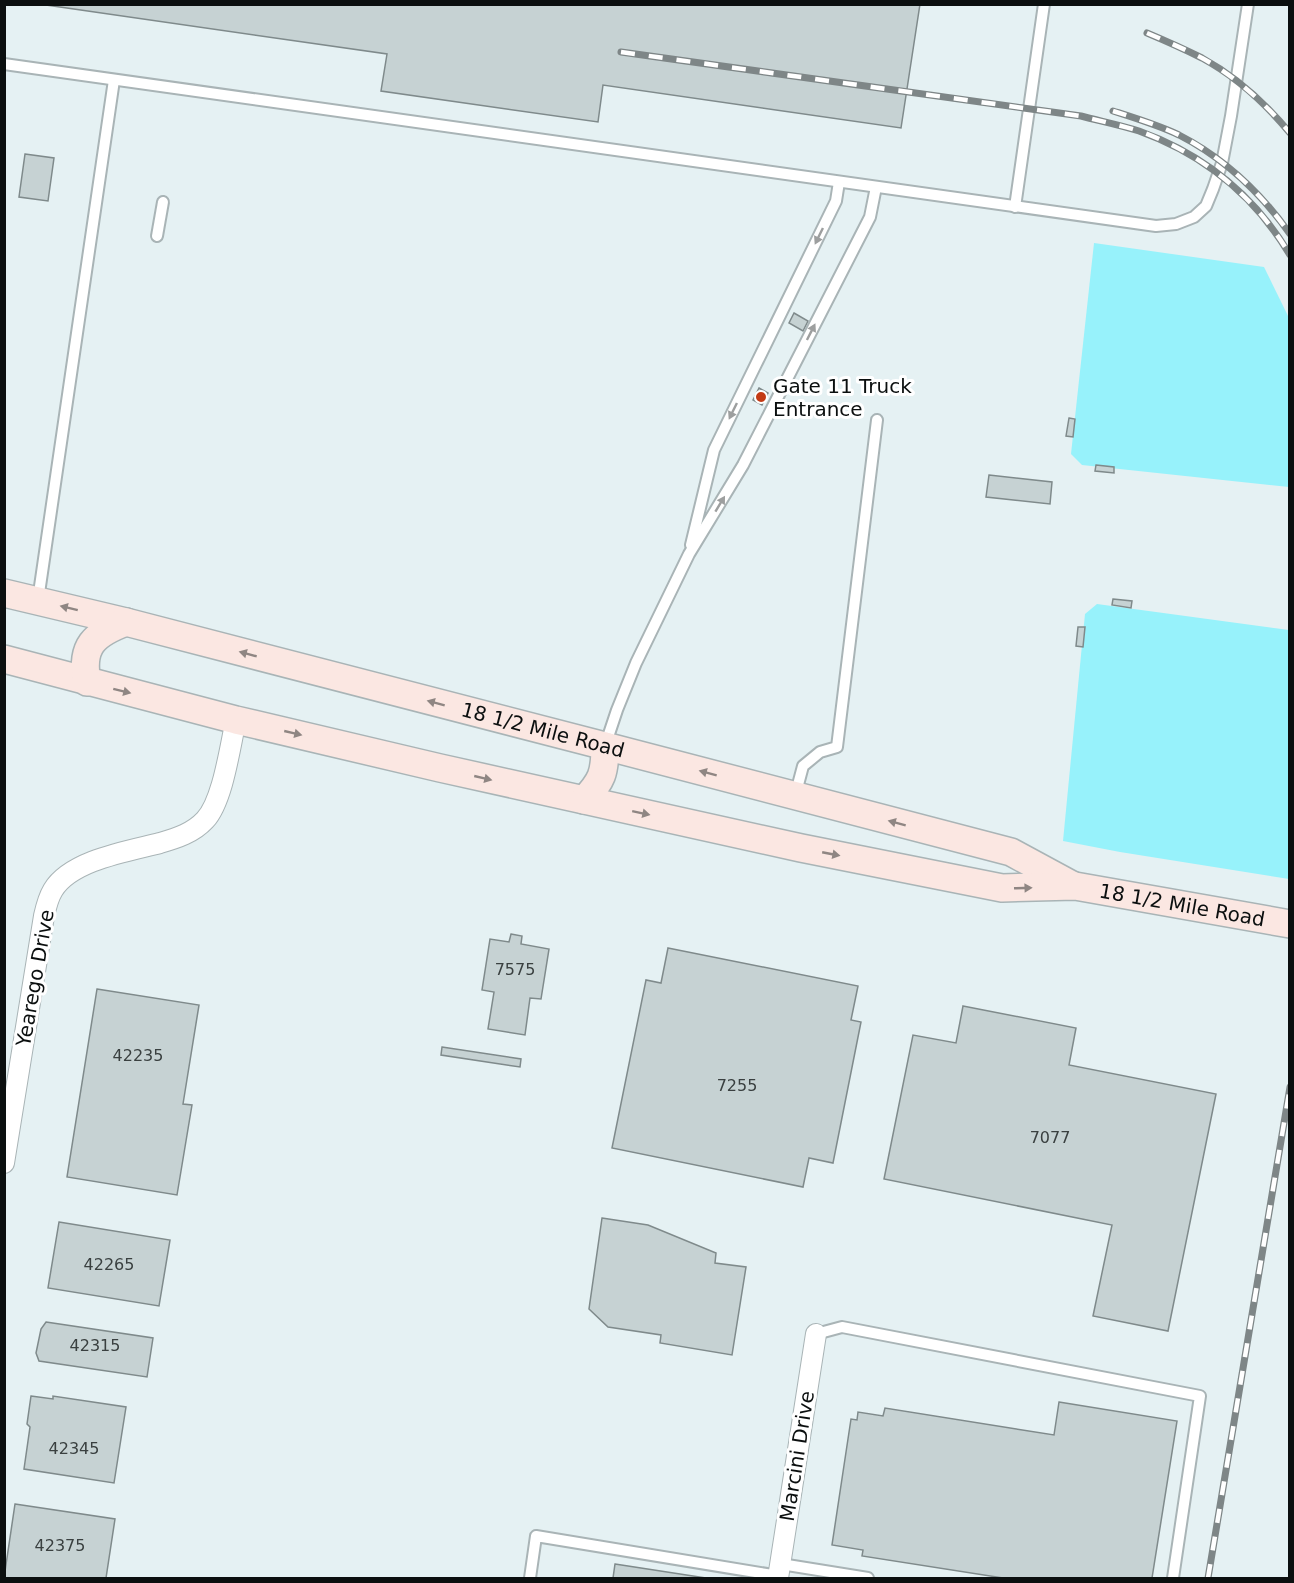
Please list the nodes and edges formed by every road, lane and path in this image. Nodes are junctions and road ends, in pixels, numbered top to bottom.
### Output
1 (1044, 4) edge
2 (1248, 4) edge
3 (4, 64) edge
4 (114, 80) junction
5 (839, 182) junction
6 (876, 187) junction
7 (163, 202) dead end
8 (1014, 207) junction
9 (157, 236) dead end
10 (877, 420) dead end
11 (689, 554) junction
12 (4, 592) edge
13 (38, 600) junction
14 (126, 622) junction
15 (4, 659) edge
16 (87, 682) junction
17 (237, 720) junction
18 (605, 746) junction
19 (795, 796) junction
20 (584, 800) junction
21 (1075, 886) junction
22 (1290, 924) edge
23 (4, 1163) edge
24 (816, 1334) joint
25 (779, 1573) edge
26 (530, 1578) edge
27 (867, 1578) edge
28 (1173, 1578) edge

1 - 8 lane
2 - 8 lane
3 - 4 lane
4 - 5 lane
4 - 13 lane
5 - 6 lane
5 -> 11 lane
6 - 8 lane
11 -> 6 lane
7 - 9 lane
10 - 19 lane
11 - 18 lane
12 - 13 street, 18 1/2 Mile Road
14 -> 13 street, 18 1/2 Mile Road
14 - 16 street
18 -> 14 street, 18 1/2 Mile Road
15 - 16 street, 18 1/2 Mile Road
16 -> 17 street, 18 1/2 Mile Road
17 -> 20 street, 18 1/2 Mile Road
17 - 23 street, Yearego Drive
19 -> 18 street, 18 1/2 Mile Road
18 - 20 street
21 -> 19 street, 18 1/2 Mile Road
20 -> 21 street, 18 1/2 Mile Road
21 - 22 street, 18 1/2 Mile Road
24 - 25 street, Marcini Drive
24 - 28 lane
25 - 26 lane
25 - 27 lane

